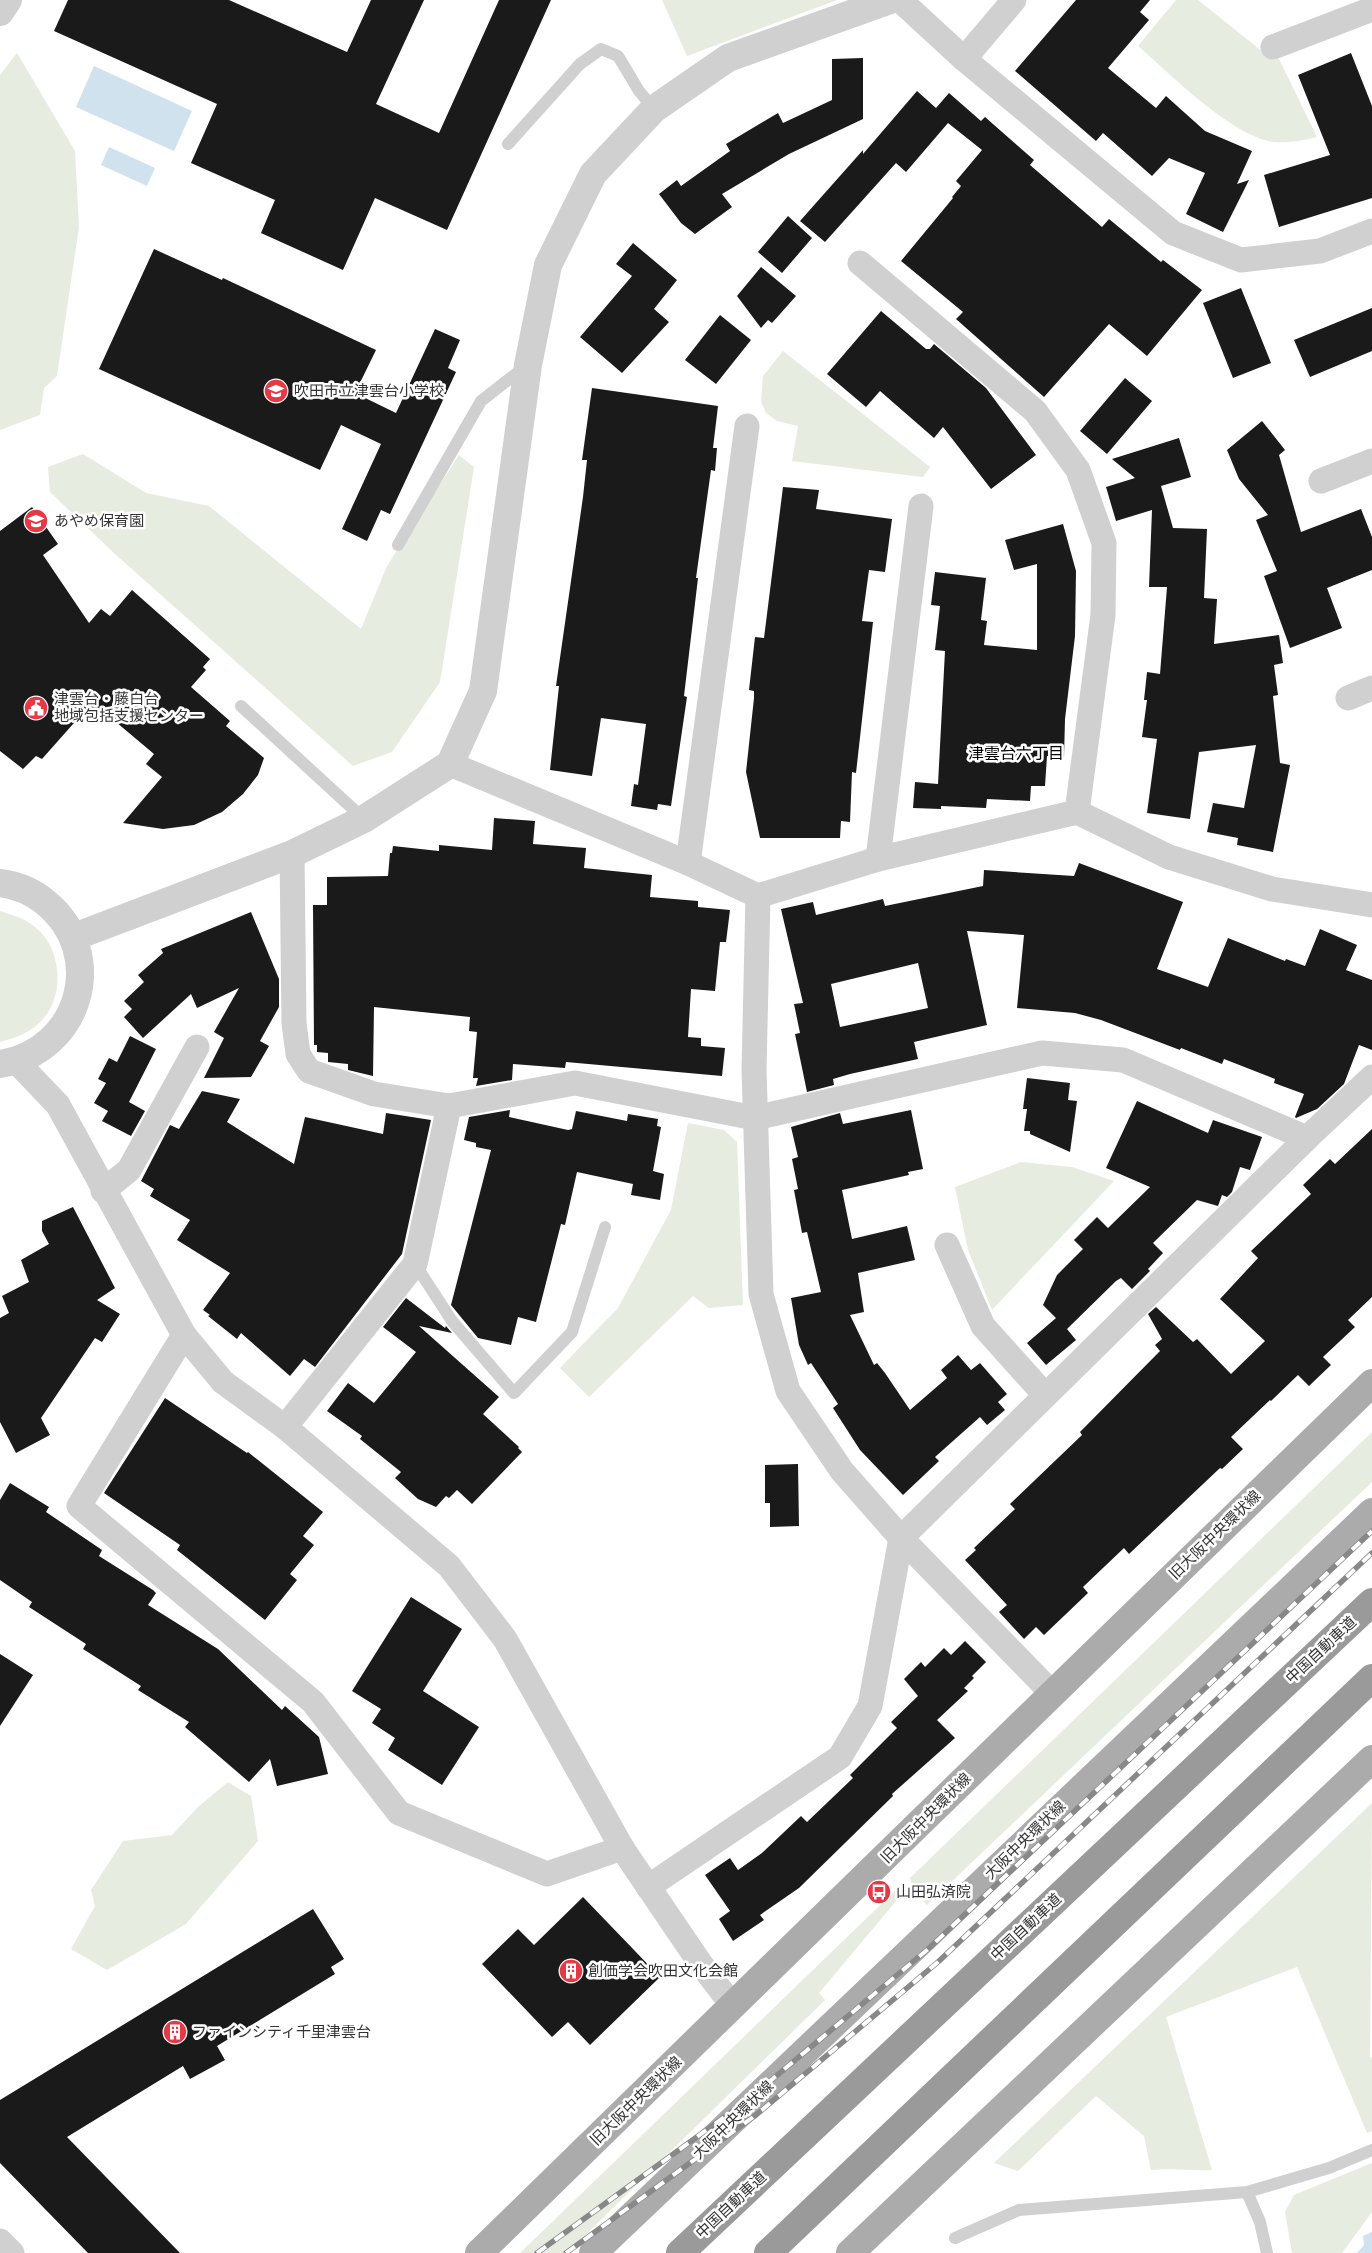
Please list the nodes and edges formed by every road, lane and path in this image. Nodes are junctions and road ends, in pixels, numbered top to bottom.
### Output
1 (8, 0) edge
2 (890, 0) edge
3 (900, 0) edge
4 (1014, 0) edge
5 (1372, 9) edge
6 (0, 12) edge
7 (1274, 47) dead end
8 (964, 58) junction
9 (654, 109) junction
10 (508, 144) dead end
11 (1372, 231) edge
12 (860, 263) dead end
13 (528, 365) junction
14 (747, 426) dead end
15 (1372, 461) edge
16 (1321, 480) dead end
17 (921, 506) dead end
18 (398, 545) dead end
19 (1372, 688) edge
20 (1348, 698) dead end
21 (241, 706) dead end
22 (450, 764) junction
23 (1077, 812) junction
24 (364, 819) junction
25 (292, 854) junction
26 (878, 859) junction
27 (688, 863) junction
28 (0, 883) edge
29 (758, 896) junction
30 (1372, 905) edge
31 (74, 937) junction
32 (197, 1047) dead end
33 (8, 1062) edge
34 (1372, 1077) edge
35 (448, 1106) junction
36 (755, 1118) junction
37 (1307, 1138) junction
38 (103, 1191) junction
39 (605, 1227) dead end
40 (947, 1245) dead end
41 (415, 1264) junction
42 (184, 1335) junction
43 (1372, 1383) edge
44 (1046, 1395) junction
45 (285, 1427) junction
46 (1372, 1512) edge
47 (901, 1538) junction
48 (1372, 1602) edge
49 (1372, 1678) edge
50 (1052, 1693) junction
51 (1372, 1759) edge
52 (622, 1848) junction
53 (648, 1887) junction
54 (733, 2006) junction
55 (1372, 2150) edge
56 (1247, 2192) junction
57 (955, 2238) dead end
58 (0, 2240) edge
59 (12, 2253) edge
60 (479, 2253) edge
61 (593, 2253) edge
62 (680, 2253) edge
63 (768, 2253) edge
64 (850, 2253) edge
65 (1267, 2253) edge

1 - 6 street
2 - 9 street
3 - 8 street
4 - 8 street
5 - 7 street
8 - 11 street
9 - 10 lane
9 - 13 street
12 - 23 street
13 - 18 lane
13 - 22 street
14 - 27 street
15 - 16 street
17 - 26 street
19 - 20 street
21 - 24 lane
22 - 24 street
22 - 27 street
23 - 26 street
23 - 30 street
24 - 25 street
25 - 31 street
25 - 35 street
26 - 29 street
27 - 29 street
28 - 31 street
29 - 36 street
31 - 33 street
32 - 38 street
33 - 38 street
34 - 37 street
35 - 36 street
35 - 41 street
36 - 37 street
36 - 47 street
37 - 44 street
38 - 42 street
39 - 41 lane
40 - 44 street
41 - 45 street
42 - 45 street
42 - 52 street
43 - 50 main road, 旧大阪中央環状線
44 - 47 street
45 - 52 street
46 - 61 main road, 大阪中央環状線
47 - 50 street
47 - 53 street
48 - 62 highway, 中国自動車道
49 - 63 highway
50 - 54 main road, 旧大阪中央環状線
51 - 64 main road
52 - 53 street
53 - 54 street
54 - 60 main road, 旧大阪中央環状線
55 - 56 lane
56 - 57 lane
56 - 65 lane
58 - 59 street

